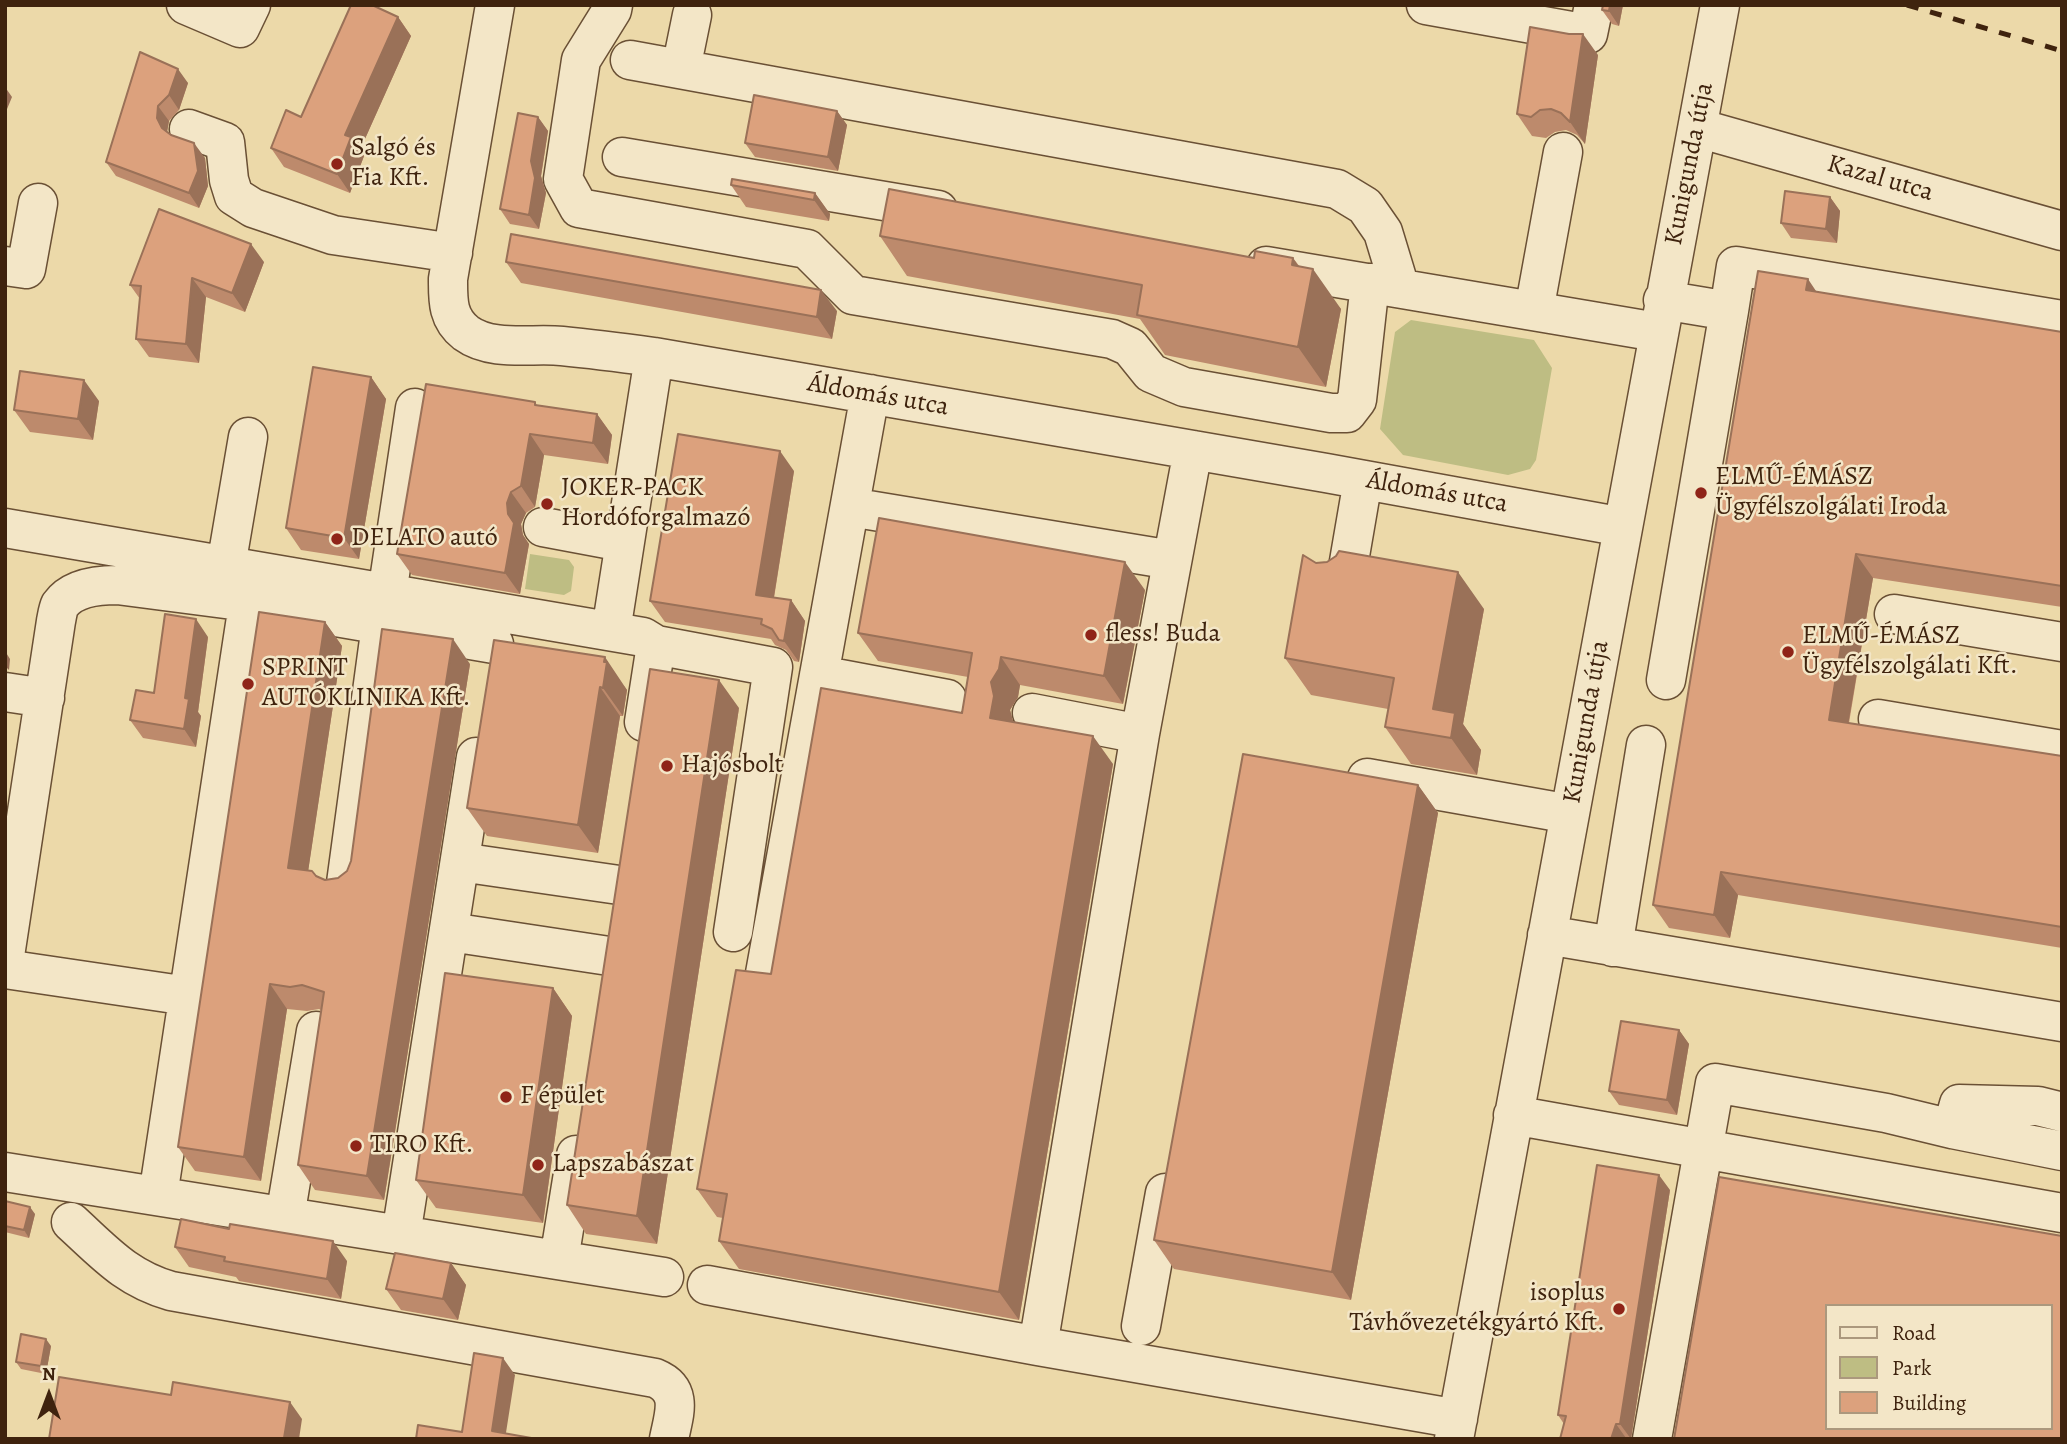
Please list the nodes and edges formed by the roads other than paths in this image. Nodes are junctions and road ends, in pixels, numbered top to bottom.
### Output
1 (186, 5) edge
2 (251, 5) edge
3 (495, 5) edge
4 (613, 5) edge
5 (1426, 5) edge
6 (1594, 5) edge
7 (1720, 5) edge
8 (692, 16) dead end
9 (630, 60) dead end
10 (681, 69) junction
11 (1698, 128) junction
12 (189, 129) dead end
13 (1563, 152) dead end
14 (622, 157) dead end
15 (38, 204) dead end
16 (976, 217) edge
17 (2062, 231) edge
18 (453, 253) junction
19 (1234, 260) edge
20 (5, 266) edge
21 (1385, 286) junction
22 (1534, 311) junction
23 (1729, 311) junction
24 (1660, 316) junction
25 (2062, 320) edge
26 (654, 357) junction
27 (870, 394) junction
28 (415, 408) dead end
29 (248, 437) dead end
30 (1193, 450) junction
31 (1363, 480) junction
32 (850, 507) junction
33 (543, 527) dead end
34 (1623, 527) junction
35 (5, 528) edge
36 (623, 542) junction
37 (1171, 560) junction
38 (243, 579) junction
39 (1346, 579) edge
40 (384, 609) junction
41 (1894, 614) dead end
42 (611, 631) junction
43 (2062, 642) edge
44 (656, 645) junction
45 (820, 675) junction
46 (1666, 680) dead end
47 (5, 692) edge
48 (44, 698) junction
49 (947, 699) dead end
50 (1032, 713) dead end
51 (1878, 719) dead end
52 (481, 726) edge
53 (1140, 734) junction
54 (1646, 745) dead end
55 (2062, 750) edge
56 (639, 752) edge
57 (1339, 773) edge
58 (1570, 814) junction
59 (625, 845) edge
60 (460, 862) junction
61 (346, 883) edge
62 (619, 885) junction
63 (450, 932) junction
64 (733, 932) dead end
65 (1547, 935) junction
66 (1612, 947) junction
67 (5, 956) edge
68 (608, 956) junction
69 (5, 969) edge
70 (764, 979) edge
71 (188, 996) junction
72 (602, 996) edge
73 (2062, 1022) edge
74 (316, 1031) edge
75 (2062, 1112) edge
76 (583, 1115) edge
77 (1513, 1115) junction
78 (1952, 1129) junction
79 (1702, 1150) junction
80 (2062, 1151) edge
81 (1171, 1163) edge
82 (5, 1172) edge
83 (158, 1196) junction
84 (2062, 1213) edge
85 (285, 1216) junction
86 (71, 1222) dead end
87 (401, 1235) junction
88 (559, 1260) junction
89 (664, 1277) dead end
90 (707, 1285) dead end
91 (1141, 1326) dead end
92 (1038, 1346) junction
93 (1456, 1429) edge
94 (669, 1439) edge
95 (1652, 1439) edge

1 - 2 street
3 - 18 street, Áldomás utca
4 - 21 street
5 - 6 street
7 - 11 street, Kunigunda útja
8 - 10 street
9 - 10 street
10 - 21 street
11 - 17 street, Kazal utca
11 - 24 street, Kunigunda útja
12 - 18 street
13 - 22 street
14 - 16 street
15 - 20 street
18 - 26 street, Áldomás utca
19 - 21 street
21 - 22 street
22 - 24 street
23 - 24 street
23 - 25 street
23 - 46 street
24 - 34 street, Kunigunda útja
26 - 27 street, Áldomás utca
26 - 36 street
27 - 30 street, Áldomás utca
27 - 32 street
28 - 40 street
29 - 38 street
30 - 31 street, Áldomás utca
30 - 37 street
31 - 34 street, Áldomás utca
31 - 39 street
32 - 37 street
32 - 45 street
33 - 36 street
34 - 58 street, Kunigunda útja
35 - 38 street
36 - 42 street
37 - 53 street
38 - 40 street
38 - 48 street
38 - 71 street
40 - 42 street
40 - 61 street
41 - 43 street
42 - 44 street
44 - 56 street
44 - 64 street
45 - 49 street
45 - 70 street
47 - 48 street
48 - 67 street
50 - 53 street
51 - 55 street
52 - 60 street
53 - 92 street
54 - 66 street
57 - 58 street
58 - 65 street, Kunigunda útja
59 - 62 street
60 - 62 street
60 - 63 street
62 - 68 street
63 - 68 street
63 - 87 street
65 - 66 street
65 - 77 street, Kunigunda útja
66 - 73 street
68 - 72 street
69 - 71 street
71 - 83 street
74 - 85 street
75 - 78 street
76 - 88 street
77 - 79 street
77 - 93 street, Kunigunda útja
78 - 79 street
78 - 80 street
79 - 84 street
79 - 95 street
81 - 91 street
82 - 83 street
83 - 85 street
85 - 87 street
86 - 94 street
87 - 88 street
88 - 89 street
90 - 92 street
92 - 93 street

